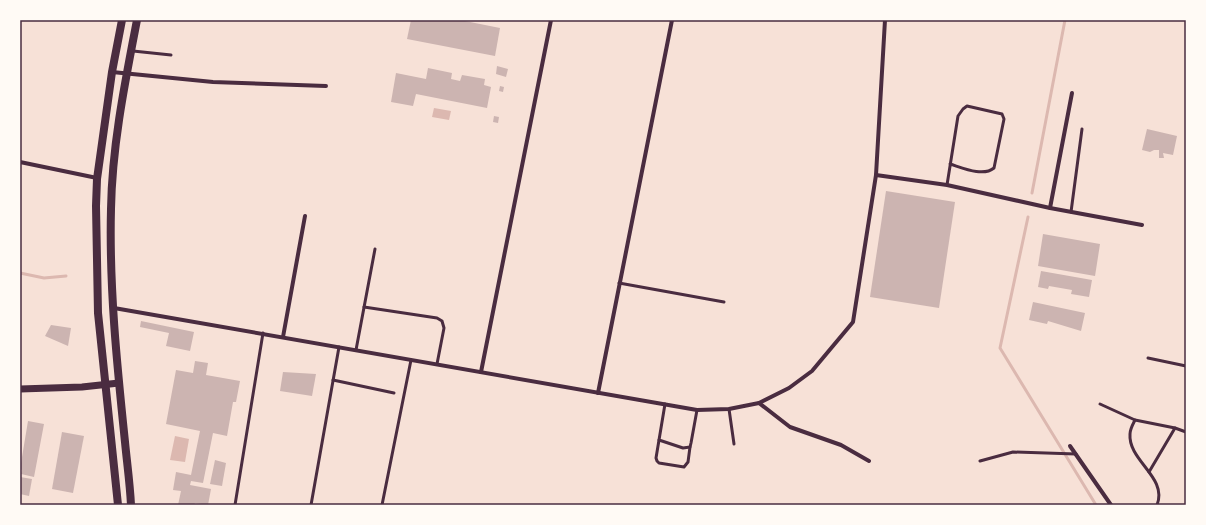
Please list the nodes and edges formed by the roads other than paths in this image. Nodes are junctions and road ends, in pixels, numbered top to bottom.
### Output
1 (122, 20) edge
2 (137, 20) edge
3 (551, 20) edge
4 (672, 20) edge
5 (885, 20) edge
6 (131, 51) junction
7 (171, 55) dead end
8 (112, 72) junction
9 (126, 75) junction
10 (326, 86) dead end
11 (1072, 93) dead end
12 (1082, 129) dead end
13 (20, 162) edge
14 (950, 164) junction
15 (876, 175) junction
16 (97, 178) junction
17 (947, 185) junction
18 (1050, 208) junction
19 (1070, 212) junction
20 (305, 216) dead end
21 (1142, 225) dead end
22 (375, 249) dead end
23 (619, 283) junction
24 (724, 302) dead end
25 (364, 307) junction
26 (114, 308) junction
27 (263, 333) junction
28 (283, 337) junction
29 (339, 347) junction
30 (356, 350) junction
31 (1148, 358) dead end
32 (411, 360) junction
33 (437, 364) junction
34 (1186, 366) edge
35 (481, 372) junction
36 (333, 380) junction
37 (119, 383) junction
38 (104, 384) junction
39 (20, 389) edge
40 (598, 392) junction
41 (394, 393) dead end
42 (759, 403) junction
43 (665, 404) junction
44 (1100, 404) dead end
45 (729, 409) junction
46 (697, 410) junction
47 (1135, 420) junction
48 (1175, 428) junction
49 (1186, 432) edge
50 (659, 440) junction
51 (734, 444) dead end
52 (1070, 446) dead end
53 (690, 447) junction
54 (1076, 454) junction
55 (869, 461) dead end
56 (980, 461) dead end
57 (1149, 472) junction
58 (118, 505) edge
59 (131, 505) edge
60 (235, 505) edge
61 (311, 505) edge
62 (382, 505) edge
63 (1111, 505) edge
64 (1157, 505) edge

1 - 8 main road
2 - 6 main road
3 - 35 street
4 - 23 street
5 - 15 street
6 - 7 lane
6 - 9 main road
8 - 9 street
8 - 16 main road
9 - 10 street
9 - 26 main road
11 - 18 street
12 - 19 lane
13 - 16 street
14 - 14 lane
14 - 17 lane
15 - 17 street
15 - 42 street
16 - 38 main road
17 - 18 street
18 - 19 street
19 - 21 street
20 - 28 street
22 - 25 lane
23 - 24 lane
23 - 40 street
25 - 30 lane
25 - 33 lane
26 - 27 street
26 - 37 main road
27 - 28 street
27 - 60 lane
28 - 29 street
29 - 30 street
29 - 36 lane
30 - 32 street
31 - 34 lane
32 - 33 street
32 - 62 lane
33 - 35 street
35 - 40 street
36 - 41 lane
36 - 61 lane
37 - 38 street
37 - 59 main road
38 - 39 street
38 - 58 main road
40 - 43 street
42 - 45 street
42 - 55 street
43 - 46 street
43 - 50 lane
44 - 47 lane
45 - 46 street
45 - 51 lane
46 - 53 lane
47 - 48 lane
47 - 57 lane
48 - 49 lane
48 - 57 lane
50 - 53 lane
50 - 53 lane
52 - 54 street
54 - 56 lane
54 - 63 street
57 - 64 lane

